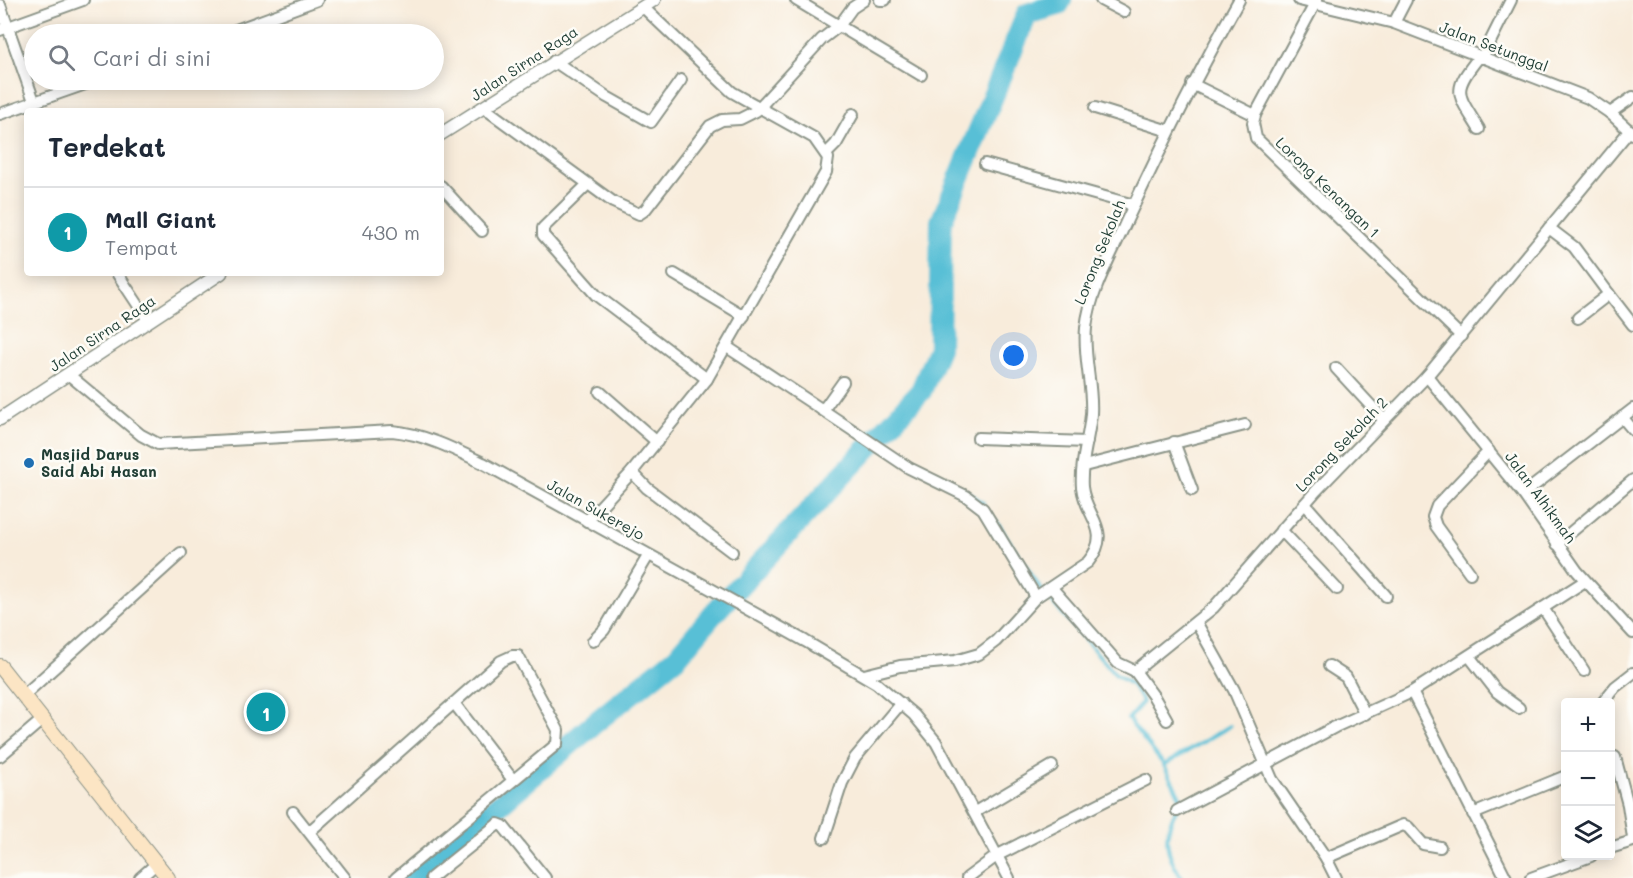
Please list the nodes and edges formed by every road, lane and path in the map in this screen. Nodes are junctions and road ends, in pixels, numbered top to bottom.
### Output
1 (82, 0) edge
2 (315, 0) edge
3 (796, 0) edge
4 (864, 0) edge
5 (880, 0) edge
6 (885, 0) edge
7 (1101, 0) edge
8 (1239, 0) edge
9 (1299, 0) edge
10 (1406, 0) edge
11 (1511, 0) edge
12 (1316, 2) edge
13 (648, 3) edge
14 (0, 5) edge
15 (1124, 12) dead end
16 (1394, 23) junction
17 (251, 24) edge
18 (839, 26) junction
19 (4, 29) edge
20 (1480, 58) junction
21 (554, 61) junction
22 (921, 75) dead end
23 (24, 77) edge
24 (681, 80) dead end
25 (1192, 84) junction
26 (29, 90) edge
27 (67, 90) edge
28 (1633, 97) edge
29 (34, 101) junction
30 (483, 107) junction
31 (759, 108) junction
32 (1095, 108) dead end
33 (1610, 113) junction
34 (0, 114) edge
35 (853, 114) dead end
36 (1255, 115) junction
37 (1479, 129) dead end
38 (1169, 131) junction
39 (444, 132) edge
40 (1631, 132) edge
41 (827, 153) junction
42 (985, 164) dead end
43 (588, 184) junction
44 (444, 189) edge
45 (1134, 205) junction
46 (1549, 228) junction
47 (482, 231) dead end
48 (674, 274) dead end
49 (119, 276) edge
50 (215, 276) edge
51 (1609, 294) junction
52 (744, 316) junction
53 (1578, 318) dead end
54 (148, 320) junction
55 (1633, 325) edge
56 (1461, 336) junction
57 (727, 347) junction
58 (1336, 368) dead end
59 (68, 374) junction
60 (1427, 376) junction
61 (707, 379) junction
62 (843, 382) dead end
63 (600, 393) dead end
64 (821, 409) junction
65 (1633, 409) edge
66 (1622, 417) junction
67 (0, 419) edge
68 (1384, 420) junction
69 (1245, 425) dead end
70 (1633, 430) edge
71 (978, 438) dead end
72 (657, 442) junction
73 (1087, 442) junction
74 (1174, 442) junction
75 (1489, 451) junction
76 (1084, 466) junction
77 (632, 472) junction
78 (1633, 480) edge
79 (1192, 490) dead end
80 (1523, 494) junction
81 (1305, 504) junction
82 (587, 521) junction
83 (1281, 530) junction
84 (1557, 544) junction
85 (732, 552) dead end
86 (181, 553) dead end
87 (648, 556) junction
88 (1470, 573) dead end
89 (1585, 581) junction
90 (1337, 589) dead end
91 (1044, 592) junction
92 (1386, 596) dead end
93 (1543, 608) junction
94 (1196, 622) junction
95 (1633, 633) edge
96 (593, 641) dead end
97 (1469, 656) junction
98 (0, 666) edge
99 (1329, 666) dead end
100 (1135, 671) junction
101 (1584, 671) dead end
102 (1633, 673) edge
103 (864, 675) junction
104 (1412, 692) junction
105 (22, 696) junction
106 (1606, 698) edge
107 (454, 703) junction
108 (901, 703) junction
109 (1519, 708) dead end
110 (1365, 714) junction
111 (42, 720) junction
112 (1167, 720) dead end
113 (0, 756) edge
114 (1615, 757) dead end
115 (1265, 764) junction
116 (1052, 766) dead end
117 (1561, 778) edge
118 (513, 780) junction
119 (1146, 780) dead end
120 (1177, 811) dead end
121 (293, 812) dead end
122 (975, 812) junction
123 (1473, 814) junction
124 (309, 831) junction
125 (824, 838) dead end
126 (1633, 840) edge
127 (1440, 847) dead end
128 (1615, 847) edge
129 (998, 855) junction
130 (1326, 858) junction
131 (1581, 860) edge
132 (156, 864) junction
133 (1551, 875) edge
134 (140, 878) edge
135 (168, 878) edge
136 (345, 878) edge
137 (396, 878) edge
138 (431, 878) edge
139 (545, 878) edge
140 (967, 878) edge
141 (1009, 878) edge
142 (1336, 878) edge
143 (1506, 878) edge
144 (1531, 878) edge

1 - 19 street
2 - 17 street
3 - 18 street
4 - 18 street
5 - 6 street
7 - 15 street
8 - 25 street, Lorong Sekolah
9 - 12 street, Jalan Setunggal
10 - 16 street
11 - 20 street
12 - 16 street, Jalan Setunggal
12 - 36 street
13 - 21 street, Jalan Sirna Raga
13 - 31 street
14 - 19 street
16 - 20 street, Jalan Setunggal
18 - 22 street
18 - 31 street
19 - 23 street
20 - 33 street, Jalan Setunggal
20 - 37 street
21 - 24 street
21 - 30 street, Jalan Sirna Raga
25 - 36 street
25 - 38 street, Lorong Sekolah
26 - 29 street
27 - 29 street
28 - 33 street
29 - 34 street
30 - 39 street, Jalan Sirna Raga
30 - 43 street
31 - 41 street
31 - 43 street
32 - 38 street
33 - 40 street, Jalan Setunggal
35 - 41 street
36 - 56 street, Lorong Kenangan 1
38 - 45 street, Lorong Sekolah
40 - 46 street, Lorong Sekolah 2
41 - 52 street
42 - 45 street
43 - 61 street
44 - 47 street
45 - 73 street, Lorong Sekolah
46 - 51 street
46 - 56 street, Lorong Sekolah 2
48 - 52 street
49 - 54 street
50 - 54 street, Jalan Sirna Raga
51 - 53 street
51 - 55 street
52 - 57 street
54 - 59 street, Jalan Sirna Raga
56 - 60 street, Lorong Sekolah 2
57 - 61 street
57 - 64 street
58 - 68 street
59 - 67 street, Jalan Sirna Raga
59 - 82 street, Jalan Sukerejo
60 - 68 street, Lorong Sekolah 2
60 - 75 street, Jalan Alhikmah
61 - 72 street
62 - 64 street
63 - 72 street
64 - 91 street
65 - 66 street
66 - 70 street
66 - 80 street
68 - 81 street, Lorong Sekolah 2
69 - 74 street
71 - 73 street
72 - 77 street
73 - 76 street, Lorong Sekolah
74 - 76 street
74 - 79 street
75 - 80 street, Jalan Alhikmah
75 - 88 street
76 - 91 street, Lorong Sekolah
77 - 82 street
77 - 85 street
78 - 84 street
80 - 84 street, Jalan Alhikmah
81 - 83 street, Lorong Sekolah 2
81 - 92 street
82 - 87 street, Jalan Sukerejo
83 - 90 street
83 - 94 street, Lorong Sekolah 2
84 - 89 street, Jalan Alhikmah
86 - 105 street
87 - 96 street
87 - 103 street, Jalan Sukerejo
89 - 93 street
89 - 95 street, Jalan Alhikmah
91 - 100 street
91 - 103 street, Lorong Sekolah
93 - 97 street
93 - 101 street
94 - 100 street, Lorong Sekolah 2
94 - 115 street
97 - 104 street
97 - 109 street
98 - 105 main road
99 - 110 street
100 - 112 street
102 - 106 street
103 - 108 street, Jalan Sukerejo
104 - 110 street
104 - 123 street
105 - 111 main road
107 - 118 street
107 - 118 street
107 - 124 street
108 - 122 street, Jalan Sukerejo
108 - 125 street
110 - 115 street
111 - 113 street
111 - 132 main road
114 - 126 street
115 - 120 street
115 - 130 street
116 - 122 street
117 - 123 street
118 - 137 street
119 - 129 street
121 - 124 street
122 - 129 street, Jalan Sukerejo
123 - 143 street
124 - 136 street
126 - 128 street
127 - 130 street
129 - 140 street
129 - 141 street, Jalan Sukerejo
130 - 142 street
131 - 133 street
132 - 134 street
132 - 135 main road
133 - 144 street
138 - 139 street

